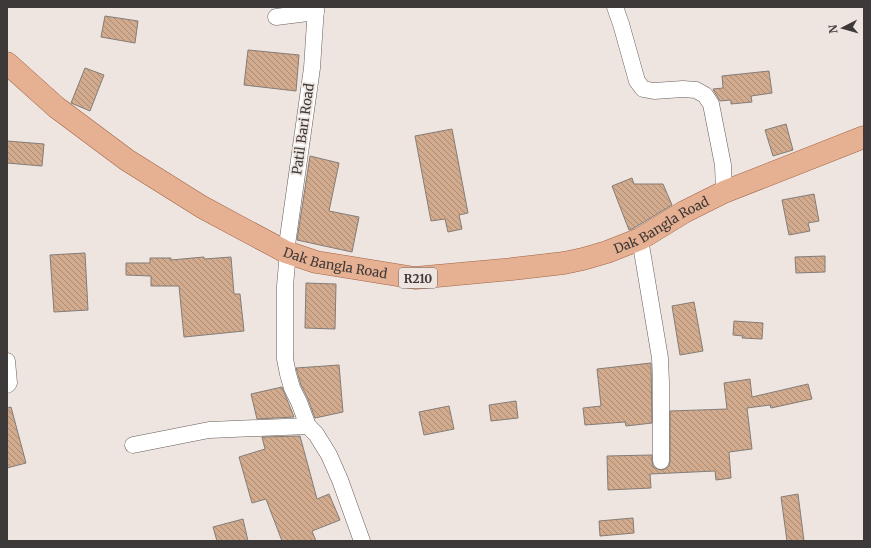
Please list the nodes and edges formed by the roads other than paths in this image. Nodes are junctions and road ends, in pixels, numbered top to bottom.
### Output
1 (615, 7) edge
2 (316, 9) edge
3 (276, 17) dead end
4 (7, 63) edge
5 (864, 137) edge
6 (724, 192) junction
7 (640, 239) junction
8 (286, 252) junction
9 (7, 361) edge
10 (7, 385) edge
11 (308, 426) junction
12 (133, 445) dead end
13 (661, 461) dead end
14 (362, 541) edge

1 - 6 street
2 - 3 street
2 - 8 street, Patil Bari Road
4 - 8 main road, Dak Bangla Road / R210
5 - 6 main road, Dak Bangla Road / R210
6 - 7 main road, Dak Bangla Road / R210
7 - 8 main road, Dak Bangla Road / R210
7 - 13 street
8 - 11 street, Patil Bari Road
9 - 10 street
11 - 12 street
11 - 14 street, Patil Bari Road

